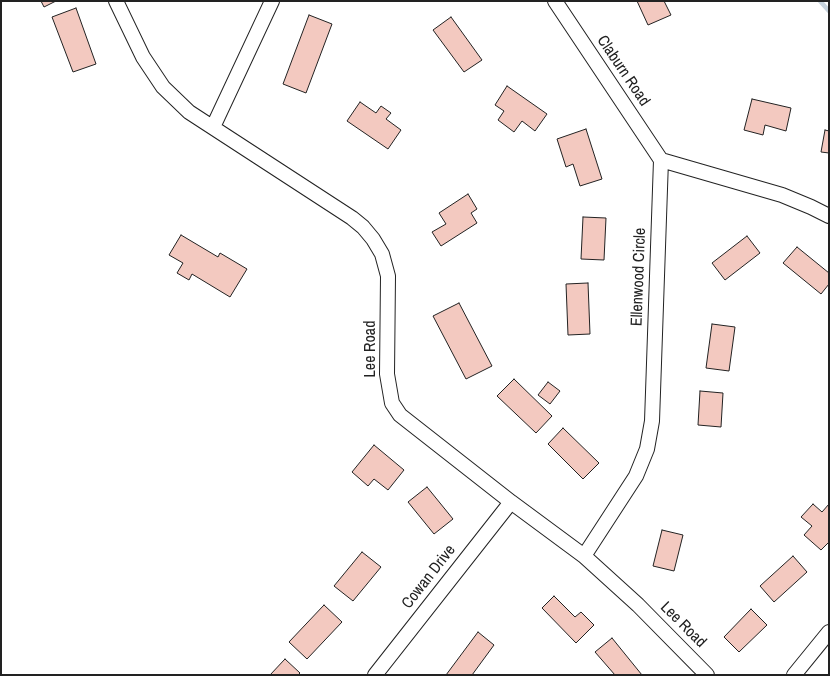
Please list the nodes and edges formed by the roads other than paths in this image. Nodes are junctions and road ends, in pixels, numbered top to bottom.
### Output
1 (116, 1) edge
2 (272, 1) edge
3 (555, 1) edge
4 (213, 127) junction
5 (661, 160) junction
6 (829, 216) edge
7 (511, 502) junction
8 (584, 556) junction
9 (829, 632) edge
10 (375, 675) edge
11 (707, 675) edge
12 (794, 675) edge

1 - 4 street, Lee Road
2 - 4 street
3 - 5 street, Claburn Road
4 - 7 street, Lee Road
5 - 6 street
5 - 8 street, Ellenwood Circle
7 - 8 street, Lee Road
7 - 10 street, Cowan Drive
8 - 11 street, Lee Road
9 - 12 street

